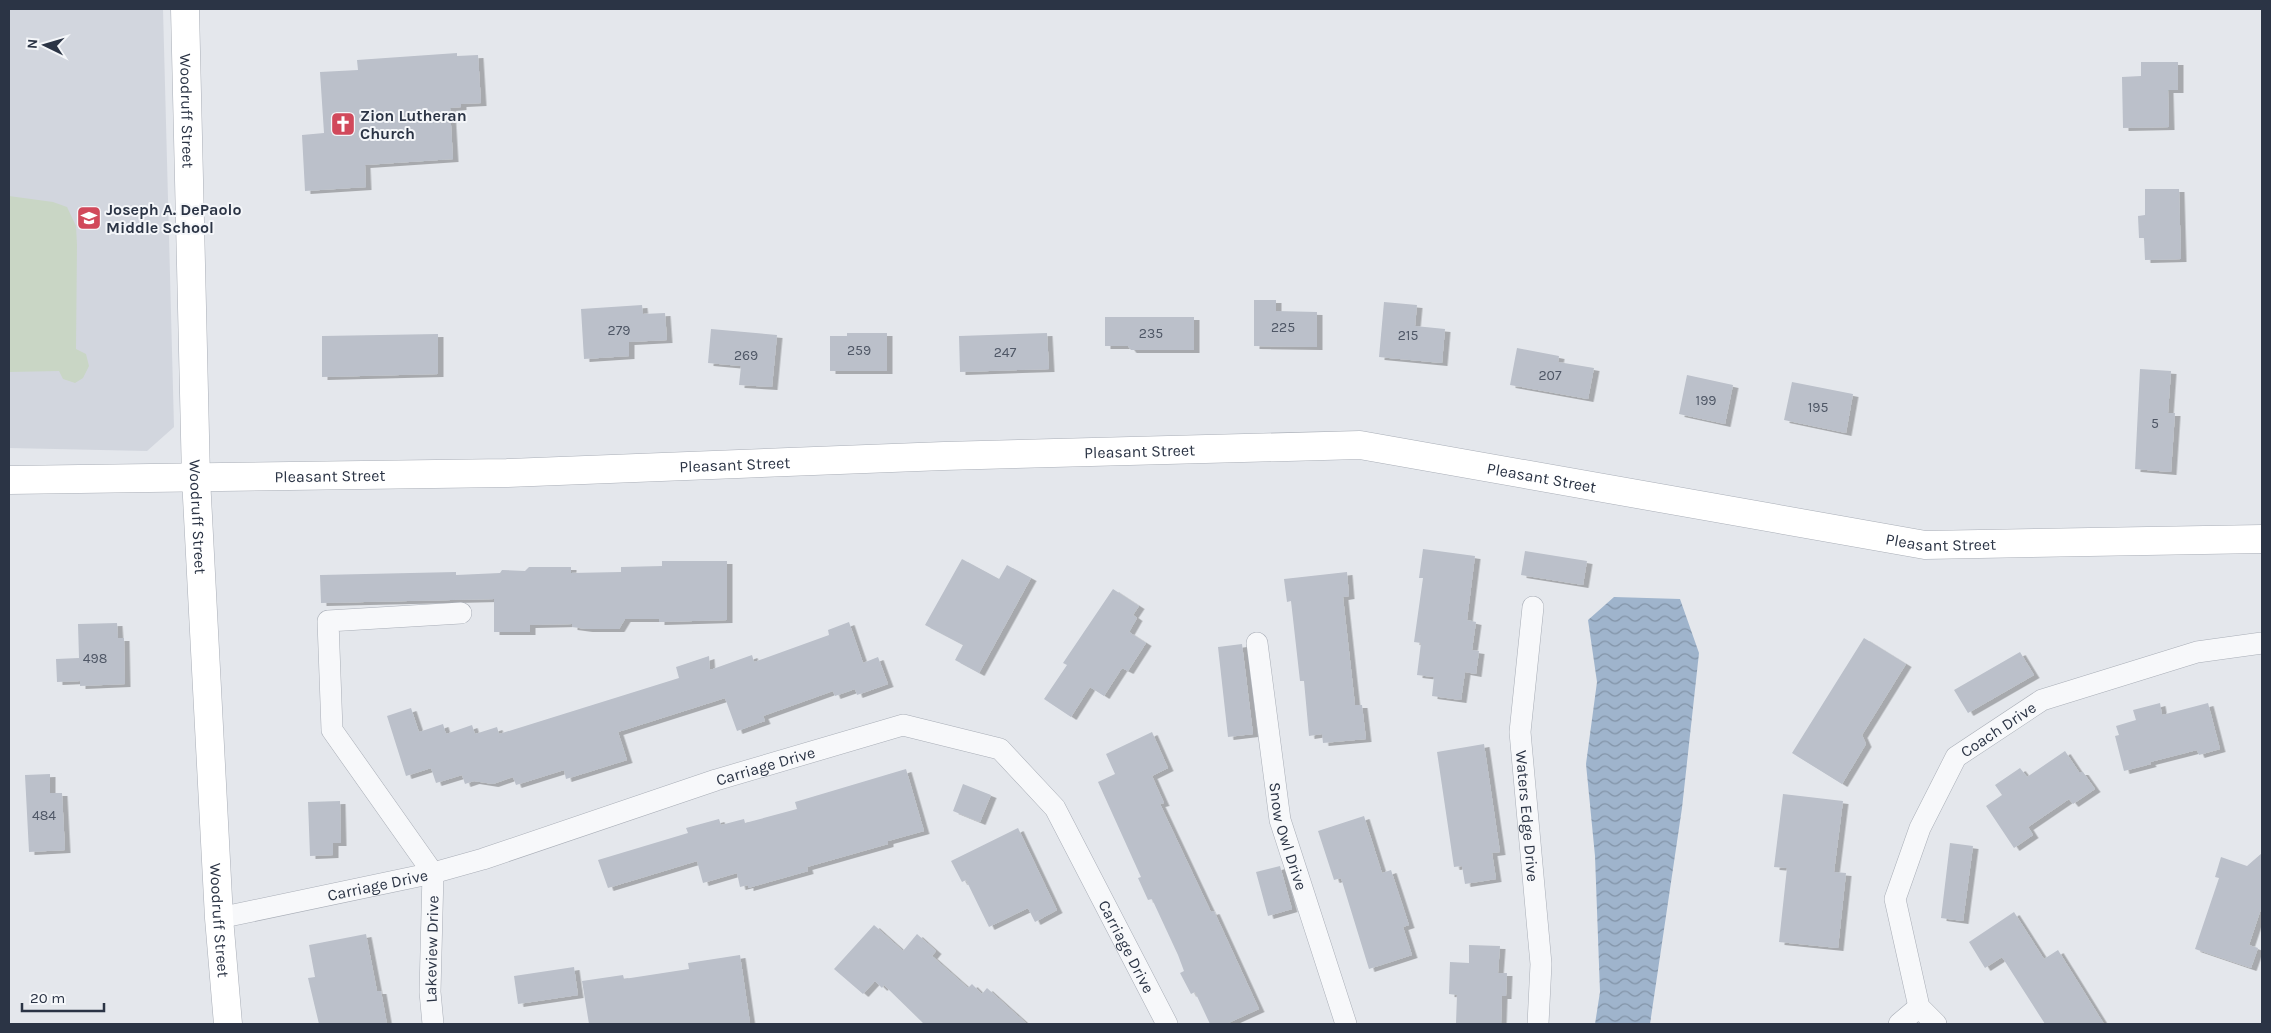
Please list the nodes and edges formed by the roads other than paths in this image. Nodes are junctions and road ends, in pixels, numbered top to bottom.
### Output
1 (185, 9) edge
2 (196, 478) junction
3 (9, 480) edge
4 (2262, 538) edge
5 (1533, 607) dead end
6 (461, 613) dead end
7 (1257, 643) dead end
8 (2262, 643) edge
9 (433, 873) junction
10 (219, 918) junction
11 (1919, 1007) junction
12 (228, 1024) edge
13 (433, 1024) edge
14 (1167, 1024) edge
15 (1346, 1024) edge
16 (1538, 1024) edge
17 (1899, 1024) edge
18 (1936, 1024) edge

1 - 2 street, Woodruff Street
2 - 3 street, Pleasant Street
2 - 4 street, Pleasant Street
2 - 10 street, Woodruff Street
5 - 16 street, Waters Edge Drive
6 - 9 street
7 - 15 street, Snow Owl Drive
8 - 11 street, Coach Drive
9 - 10 street, Carriage Drive
9 - 13 street, Lakeview Drive
9 - 14 street, Carriage Drive
10 - 12 street, Woodruff Street
11 - 17 street
11 - 18 street

